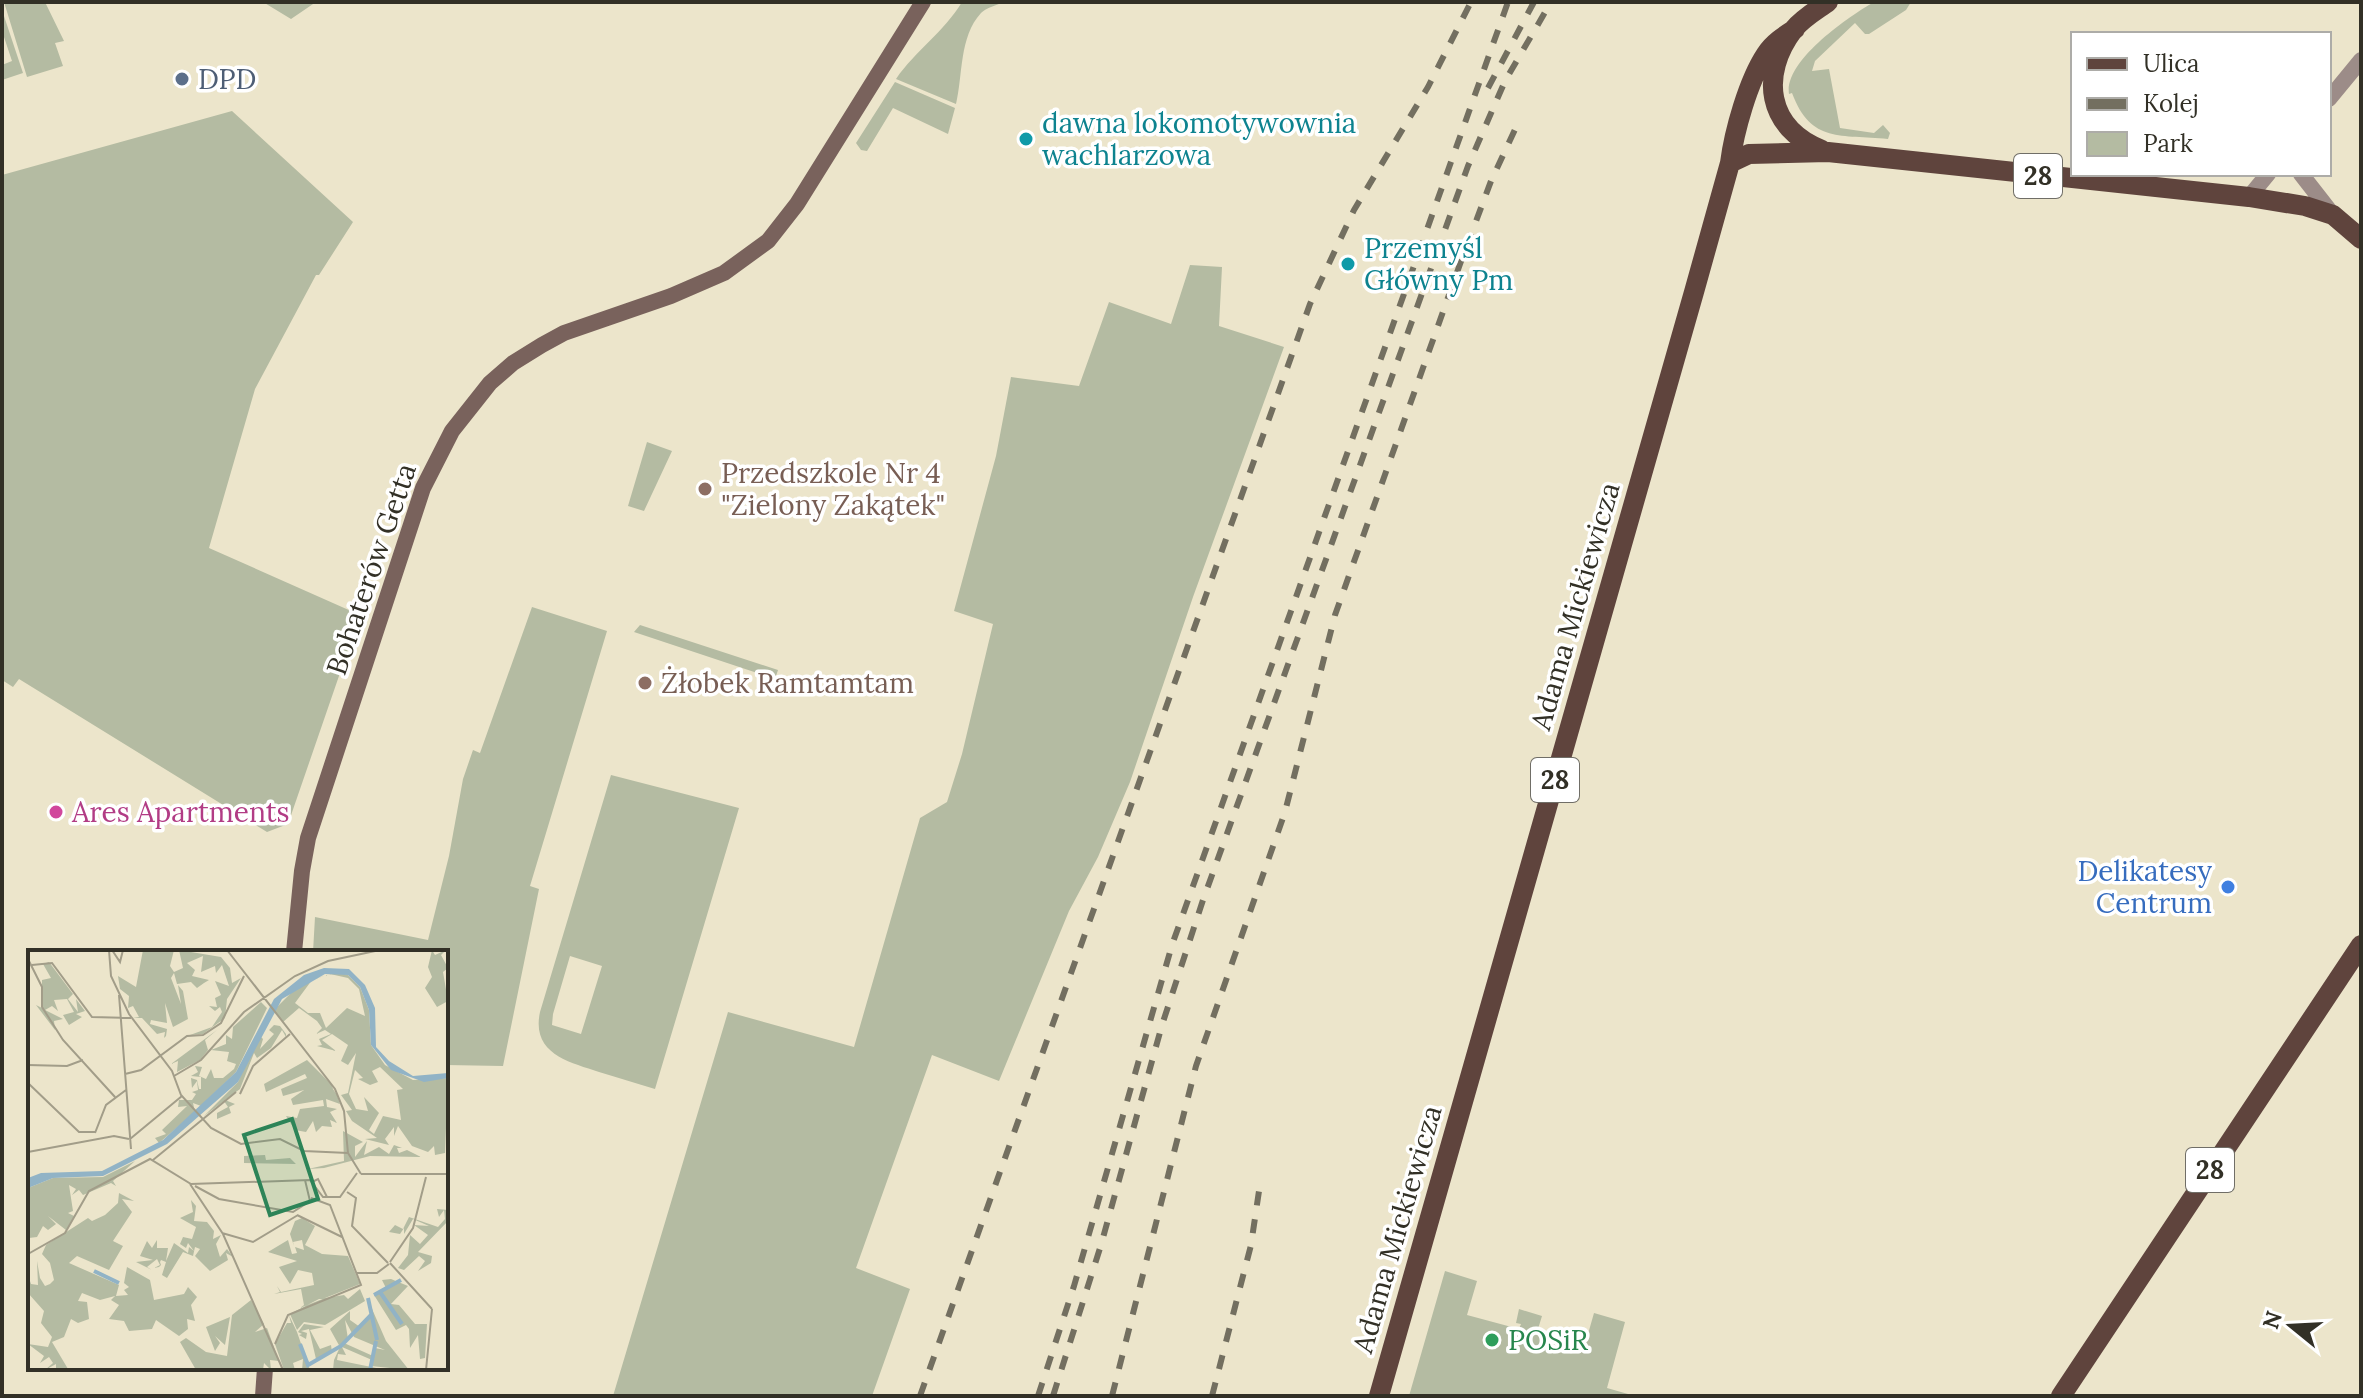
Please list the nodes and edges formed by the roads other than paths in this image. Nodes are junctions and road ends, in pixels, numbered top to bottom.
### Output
1 (923, 2) edge
2 (1828, 2) edge
3 (1795, 29) junction
4 (2361, 60) edge
5 (2331, 97) edge
6 (1828, 152) junction
7 (1730, 163) junction
8 (2266, 176) edge
9 (2303, 176) edge
10 (2249, 197) junction
11 (2333, 215) junction
12 (2361, 239) edge
13 (2361, 945) edge
14 (294, 950) edge
15 (265, 1370) edge
16 (263, 1396) edge
17 (1379, 1396) edge
18 (2061, 1396) edge

1 - 14 main road, Bohaterów Getta
2 - 3 main road, 28
3 - 6 main road, 28
3 - 7 main road, Adama Mickiewicza / 28
4 - 5 street
6 - 7 main road
6 - 10 main road, 28
7 - 17 main road, Adama Mickiewicza / 28
8 - 10 street
9 - 11 street
10 - 11 main road, 28
11 - 12 main road, 28
13 - 18 main road, 28
15 - 16 main road

